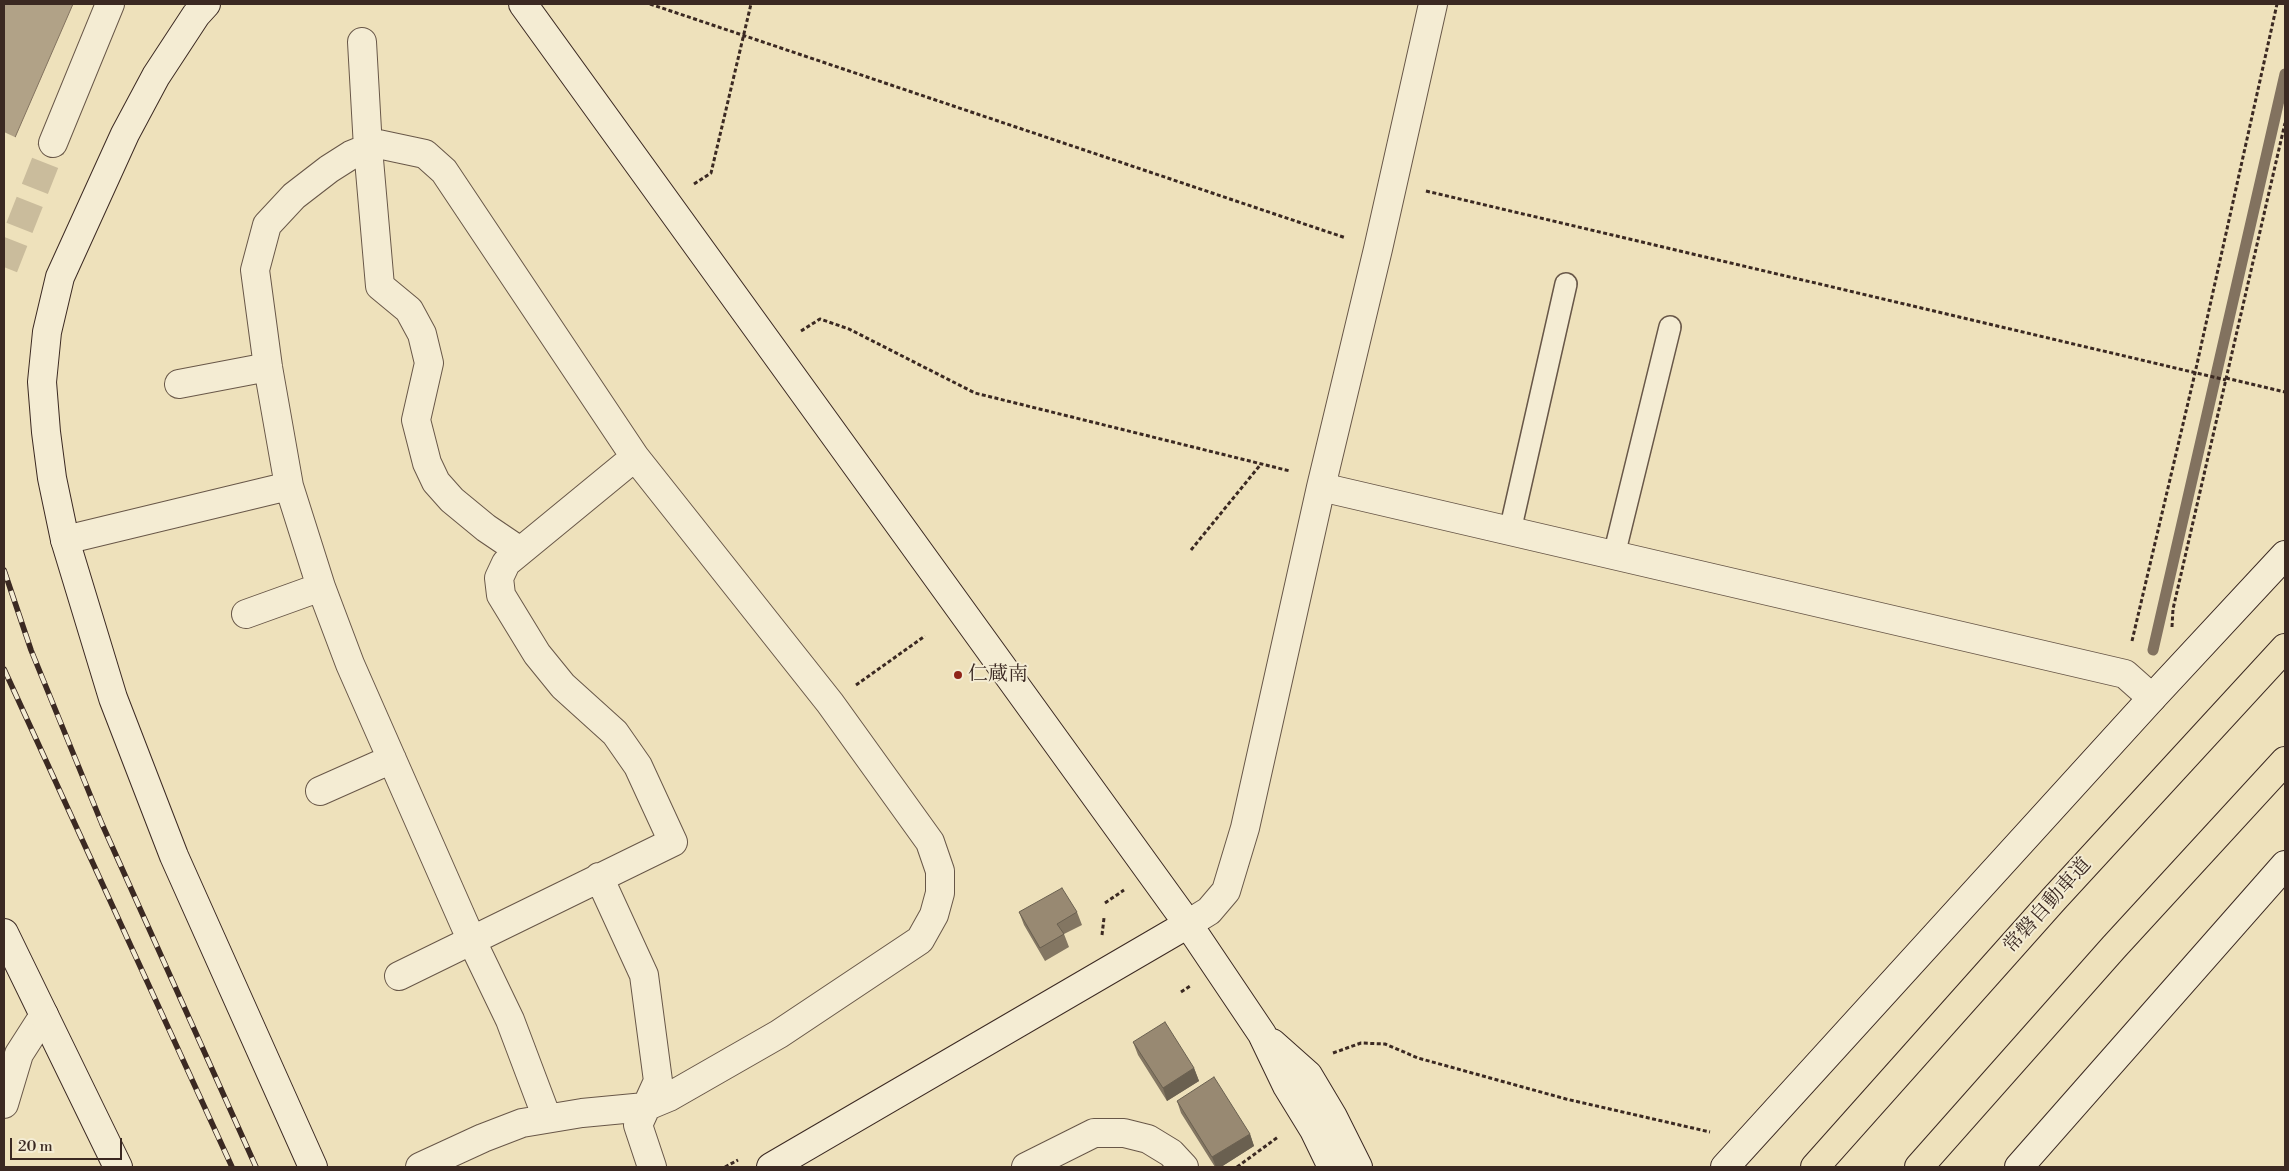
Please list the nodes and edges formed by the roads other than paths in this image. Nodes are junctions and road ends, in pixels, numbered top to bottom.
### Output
1 (110, 4) edge
2 (206, 4) edge
3 (523, 4) edge
4 (1433, 4) edge
5 (362, 42) dead end
6 (53, 143) tunnel mouth
7 (368, 148) junction
8 (1566, 284) dead end
9 (1670, 327) dead end
10 (268, 368) junction
11 (179, 384) dead end
12 (635, 457) junction
13 (1321, 483) junction
14 (288, 486) junction
15 (1510, 531) junction
16 (65, 540) junction
17 (520, 551) junction
18 (1614, 555) junction
19 (2285, 555) edge
20 (321, 587) junction
21 (246, 614) dead end
22 (2285, 648) edge
23 (2152, 698) junction
24 (392, 759) junction
25 (2285, 761) edge
26 (320, 791) dead end
27 (2285, 865) edge
28 (599, 877) junction
29 (1188, 924) junction
30 (4, 933) edge
31 (471, 939) junction
32 (399, 976) dead end
33 (44, 1015) junction
34 (1262, 1034) junction
35 (4, 1104) edge
36 (645, 1107) junction
37 (547, 1118) junction
38 (118, 1167) edge
39 (313, 1167) edge
40 (420, 1167) edge
41 (652, 1167) edge
42 (771, 1167) edge
43 (1026, 1167) edge
44 (1184, 1167) edge
45 (1332, 1167) edge
46 (1358, 1167) edge
47 (1725, 1167) edge
48 (1815, 1167) edge
49 (1919, 1167) edge
50 (2019, 1167) edge

1 - 6 street
2 - 16 street
3 - 29 street
4 - 13 street
5 - 7 street
7 - 10 street
7 - 12 street
7 - 17 street
8 - 15 lane
9 - 18 lane
10 - 11 street
10 - 14 street
12 - 17 street
12 - 36 street
13 - 15 street
13 - 29 street
14 - 16 street
14 - 20 street
15 - 18 street
16 - 39 street
17 - 28 street
18 - 23 street
19 - 23 street
20 - 21 street
20 - 24 street
22 - 48 highway, 常磐自動車道
23 - 47 street
24 - 26 street
24 - 31 street
25 - 49 highway
27 - 50 street
28 - 31 street
28 - 36 street
29 - 34 street
29 - 42 street
30 - 33 street
31 - 32 street
31 - 37 street
33 - 35 street
33 - 38 street
34 - 45 street
34 - 46 street
36 - 37 street
36 - 41 street
37 - 40 street
43 - 44 street

